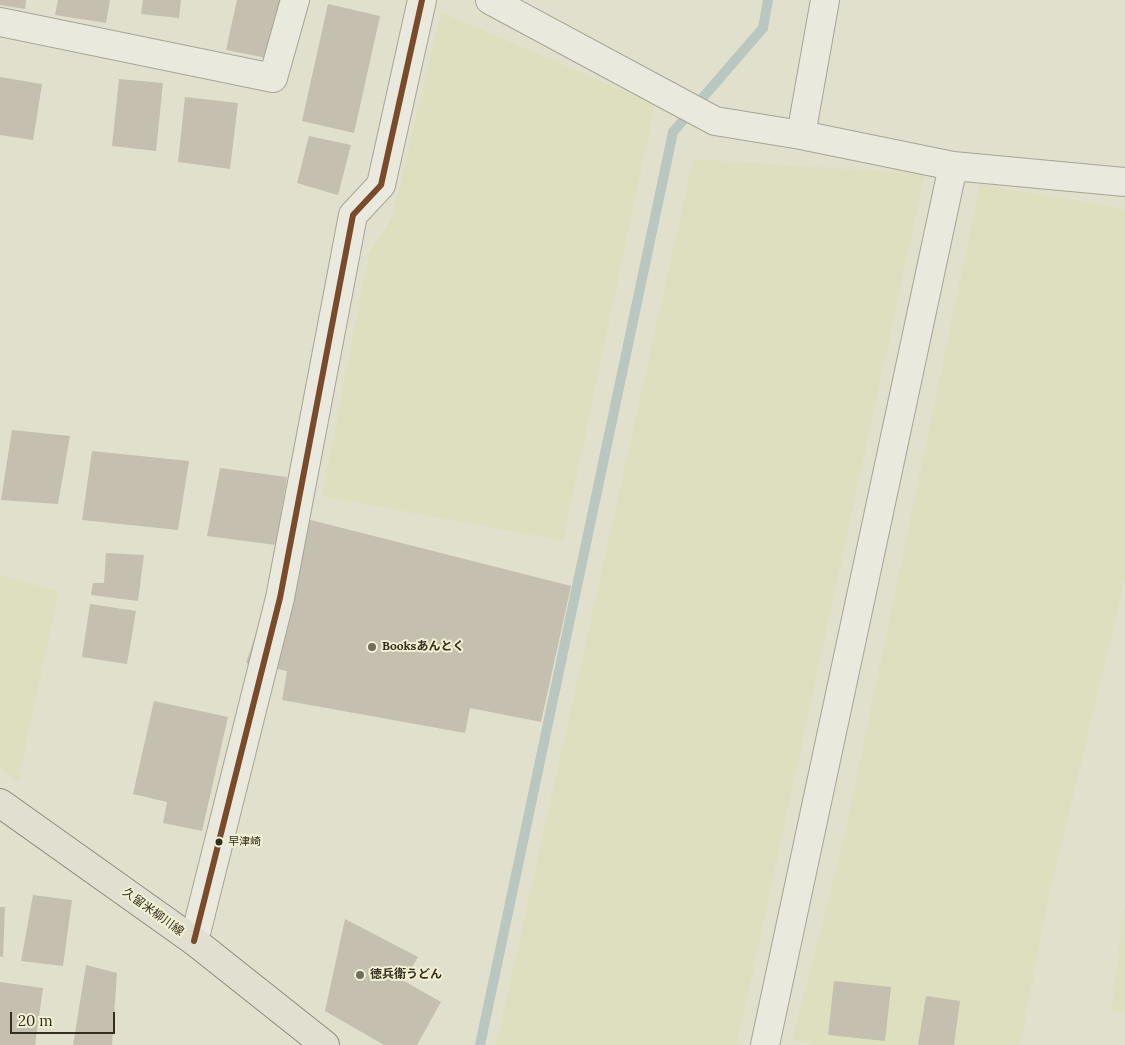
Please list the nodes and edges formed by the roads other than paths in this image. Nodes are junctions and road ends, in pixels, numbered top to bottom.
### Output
1 (295, 0) edge
2 (422, 0) edge
3 (490, 0) edge
4 (825, 0) edge
5 (0, 22) edge
6 (801, 135) junction
7 (953, 166) junction
8 (1125, 182) edge
9 (0, 802) edge
10 (194, 941) junction
11 (325, 1045) edge
12 (765, 1045) edge

1 - 5 street
2 - 10 street
3 - 6 street
4 - 6 street
6 - 7 street
7 - 8 street
7 - 12 street
9 - 10 main road, 久留米柳川線
10 - 11 main road, 久留米柳川線

